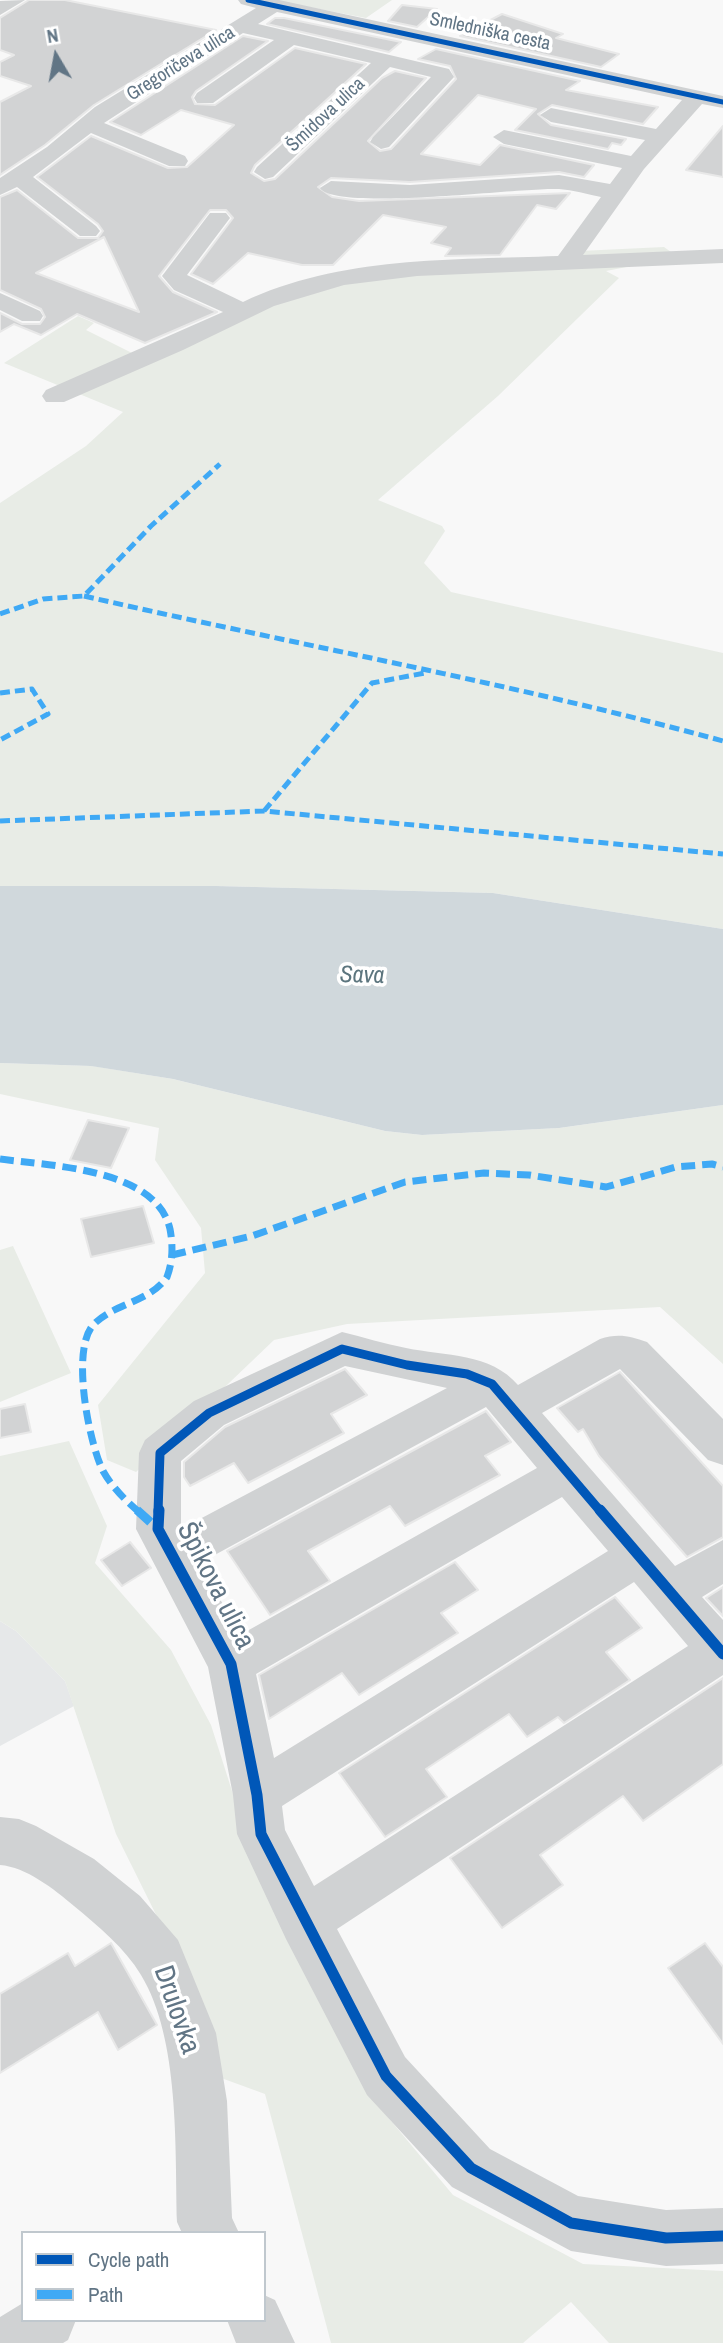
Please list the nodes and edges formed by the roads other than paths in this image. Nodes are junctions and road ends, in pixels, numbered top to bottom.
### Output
1 (15, 0) edge
2 (248, 0) edge
3 (275, 5) junction
4 (0, 9) edge
5 (242, 27) junction
6 (291, 38) junction
7 (387, 59) junction
8 (697, 96) junction
9 (205, 98) dead end
10 (723, 102) edge
11 (551, 115) dead end
12 (88, 124) junction
13 (659, 136) junction
14 (503, 137) dead end
15 (381, 142) dead end
16 (177, 161) dead end
17 (636, 164) junction
18 (265, 172) dead end
19 (9, 182) edge
20 (331, 188) dead end
21 (614, 192) junction
22 (218, 218) dead end
23 (88, 231) dead end
24 (723, 256) edge
25 (565, 263) junction
26 (0, 300) edge
27 (244, 312) junction
28 (31, 316) dead end
29 (55, 396) dead end
30 (502, 1397) junction
31 (723, 1447) edge
32 (566, 1473) junction
33 (171, 1556) junction
34 (638, 1556) junction
35 (723, 1560) edge
36 (670, 1593) junction
37 (722, 1653) edge
38 (231, 1664) junction
39 (257, 1795) junction
40 (0, 1841) edge
41 (304, 1921) junction
42 (201, 2229) edge
43 (723, 2236) edge
44 (45, 2322) edge
45 (256, 2322) edge
46 (11, 2343) edge
47 (267, 2343) edge

1 - 4 street
2 - 3 street, Smledniška cesta
3 - 5 street, Gregoričeva ulica
3 - 8 street, Smledniška cesta
5 - 6 street, Šmidova ulica
5 - 12 street, Gregoričeva ulica
6 - 7 street, Šmidova ulica
6 - 9 street
7 - 15 street, Šmidova ulica
7 - 18 street, Šmidova ulica
8 - 10 street, Smledniška cesta
8 - 13 street
11 - 13 street
12 - 16 street, Gregoričeva ulica
12 - 19 street, Gregoričeva ulica
13 - 17 street
14 - 17 street
17 - 21 street
19 - 23 street, Gregoričeva ulica
20 - 21 street
21 - 25 street
22 - 27 street
24 - 25 street
25 - 27 street
26 - 28 street
27 - 29 street
30 - 31 street, Špikova ulica
30 - 32 street
30 - 33 street, Špikova ulica
30 - 33 street, Špikova ulica
32 - 34 street
32 - 38 street, Špikova ulica
33 - 38 street, Špikova ulica
34 - 36 street
34 - 39 street
35 - 36 street
36 - 37 street
37 - 41 street
38 - 39 street, Špikova ulica
39 - 41 street, Špikova ulica
40 - 42 street, Drulovka
41 - 43 street, Špikova ulica
44 - 46 street
45 - 47 street

